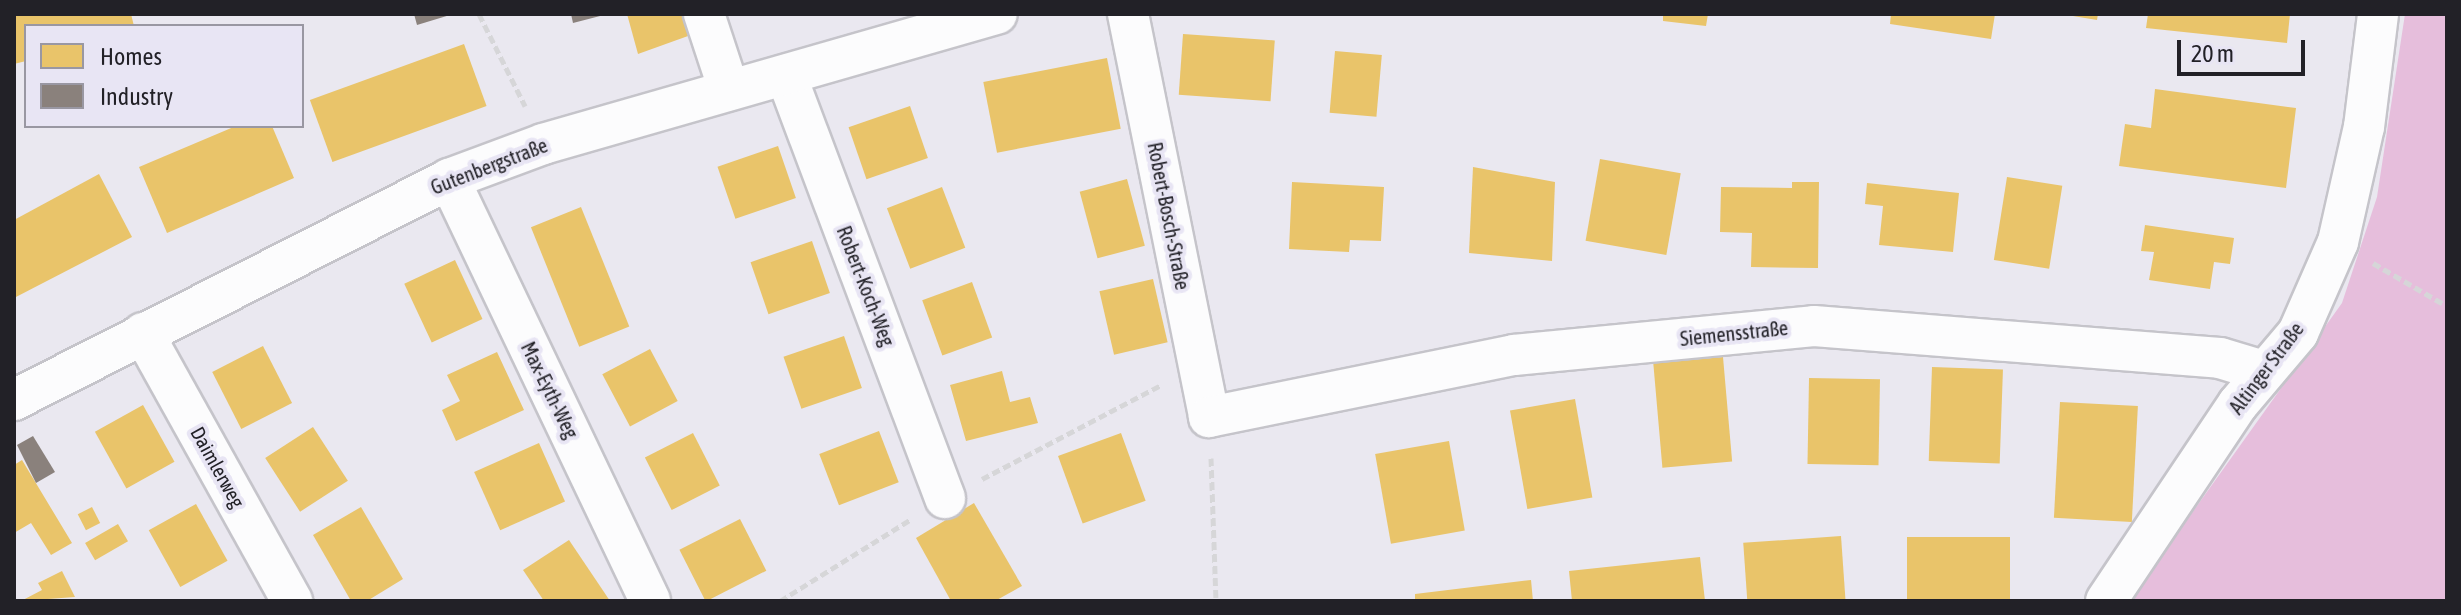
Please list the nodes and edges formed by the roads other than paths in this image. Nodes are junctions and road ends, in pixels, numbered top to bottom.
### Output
1 (704, 14) edge
2 (997, 14) edge
3 (1128, 14) edge
4 (2378, 14) edge
5 (887, 30) edge
6 (786, 75) junction
7 (729, 90) junction
8 (449, 179) junction
9 (143, 333) junction
10 (2263, 371) junction
11 (14, 400) edge
12 (1209, 417) joint
13 (945, 498) dead end
14 (292, 601) edge
15 (650, 601) edge
16 (2106, 601) edge

1 - 7 street
2 - 5 street, Gutenbergstraße
3 - 12 street, Robert-Bosch-Straße
4 - 10 street, Altinger Straße
5 - 6 street, Gutenbergstraße
6 - 7 street, Gutenbergstraße
6 - 13 street, Robert-Koch-Weg
7 - 8 street, Gutenbergstraße
8 - 9 street, Gutenbergstraße
8 - 15 street, Max-Eyth-Weg
9 - 11 street, Gutenbergstraße
9 - 14 street, Daimlerweg
10 - 12 street, Siemensstraße
10 - 16 street, Altinger Straße

